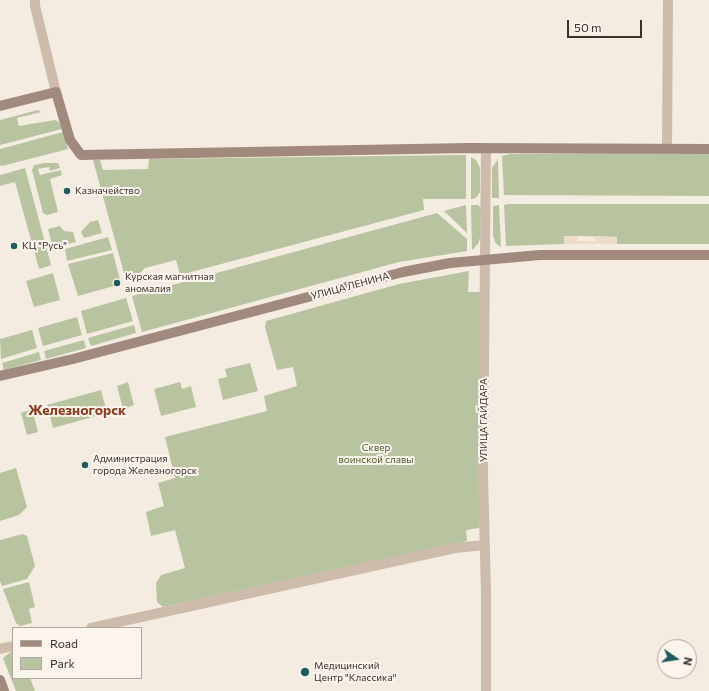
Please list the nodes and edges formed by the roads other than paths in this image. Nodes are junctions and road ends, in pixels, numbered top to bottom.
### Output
1 (35, 0) edge
2 (668, 0) edge
3 (56, 92) junction
4 (0, 106) edge
5 (486, 148) junction
6 (667, 149) junction
7 (709, 149) edge
8 (709, 255) edge
9 (486, 259) junction
10 (0, 376) edge
11 (485, 545) junction
12 (96, 627) edge
13 (12, 646) edge
14 (0, 649) edge
15 (0, 680) edge
16 (4, 691) edge
17 (486, 691) edge

1 - 3 street
2 - 6 street
3 - 4 street
3 - 5 street
5 - 6 street
5 - 9 street, УЛИЦА ГАЙДАРА
6 - 7 street
8 - 9 street, УЛИЦА ЛЕНИНА
9 - 10 street, УЛИЦА ЛЕНИНА
9 - 11 street, УЛИЦА ГАЙДАРА
11 - 12 street
11 - 17 street, УЛИЦА ГАЙДАРА
13 - 14 street
15 - 16 street

